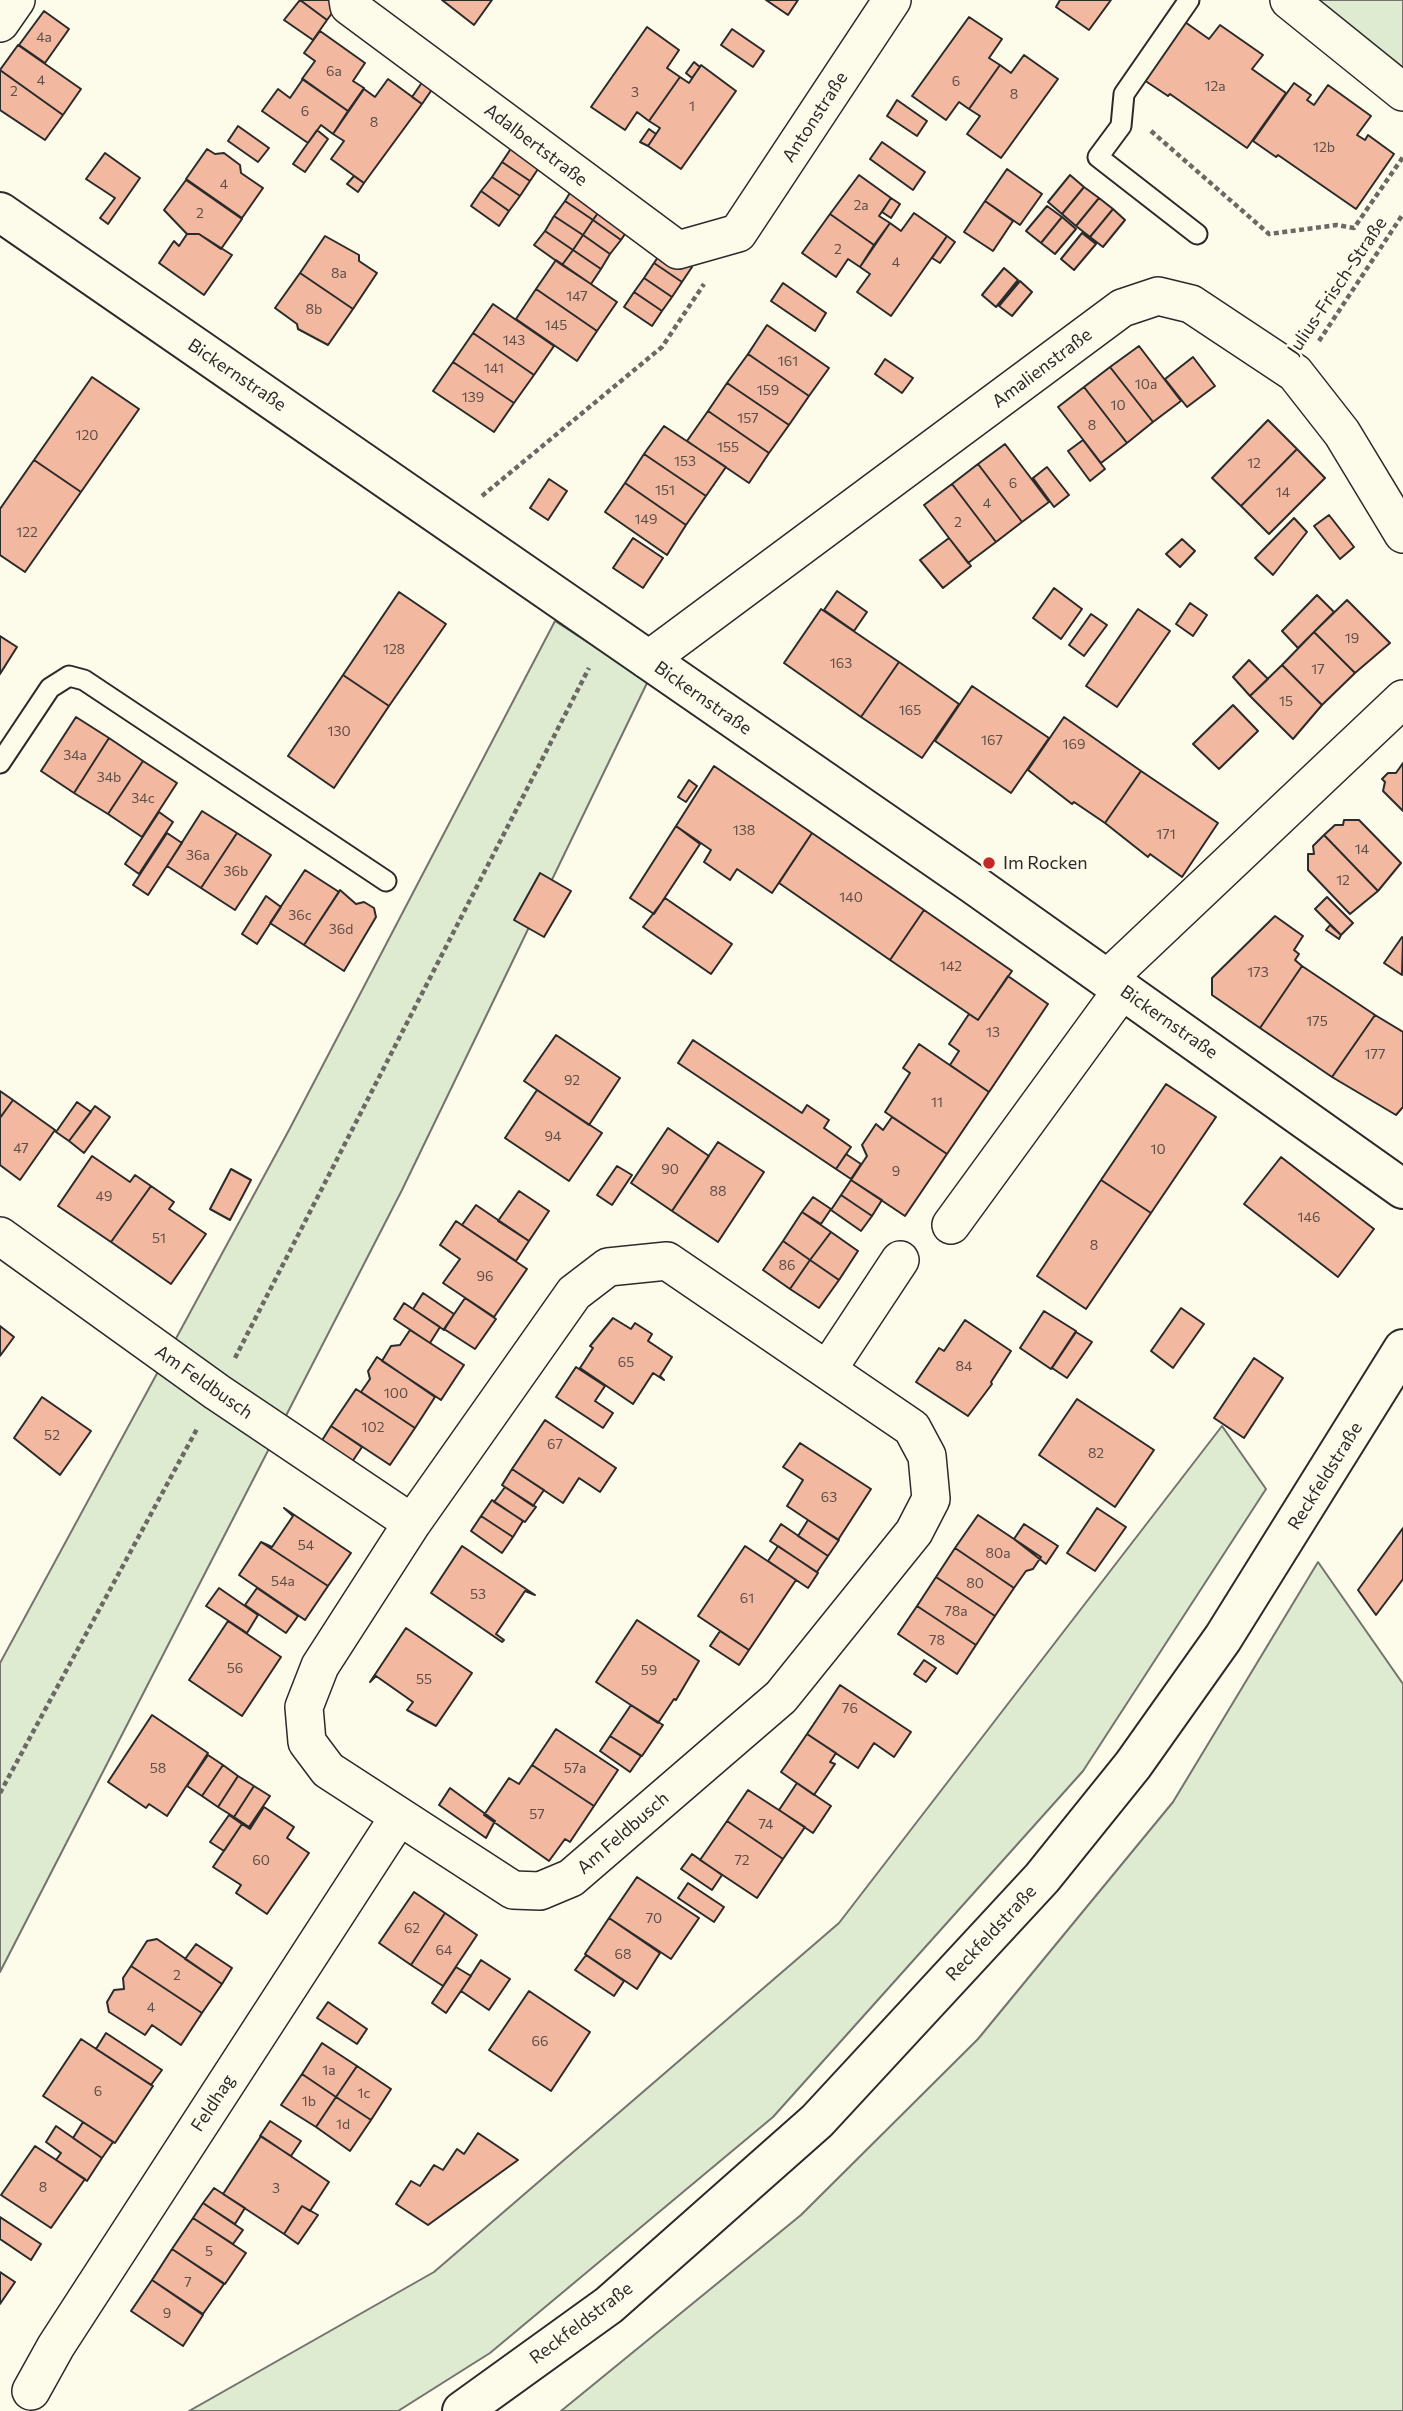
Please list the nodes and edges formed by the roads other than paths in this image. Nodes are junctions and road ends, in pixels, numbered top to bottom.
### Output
1 (16, 0) edge
2 (348, 0) edge
3 (892, 0) edge
4 (1189, 0) edge
5 (1289, 0) edge
6 (0, 23) edge
7 (1403, 92) edge
8 (0, 212) edge
9 (738, 233) joint
10 (1197, 234) dead end
11 (1403, 534) edge
12 (648, 660) junction
13 (1403, 699) edge
14 (0, 763) edge
15 (386, 881) dead end
16 (1115, 984) junction
17 (1403, 1189) edge
18 (951, 1225) dead end
19 (0, 1236) edge
20 (900, 1260) dead end
21 (1403, 1349) edge
22 (828, 1369) junction
23 (412, 1523) junction
24 (398, 1818) junction
25 (31, 2391) dead end
26 (462, 2411) edge

1 - 6 street
2 - 9 street, Adalbertstraße
3 - 9 street, Antonstraße
4 - 10 lane
5 - 7 street
8 - 12 street, Bickernstraße
11 - 12 street, Amalienstraße
12 - 16 street, Bickernstraße
13 - 16 street
14 - 15 lane
16 - 17 street, Bickernstraße
16 - 18 street
19 - 23 street, Am Feldbusch
20 - 22 street
21 - 26 street, Reckfeldstraße
22 - 23 street, Am Feldbusch
22 - 24 street, Am Feldbusch
23 - 24 street, Am Feldbusch
24 - 25 street, Feldhag

